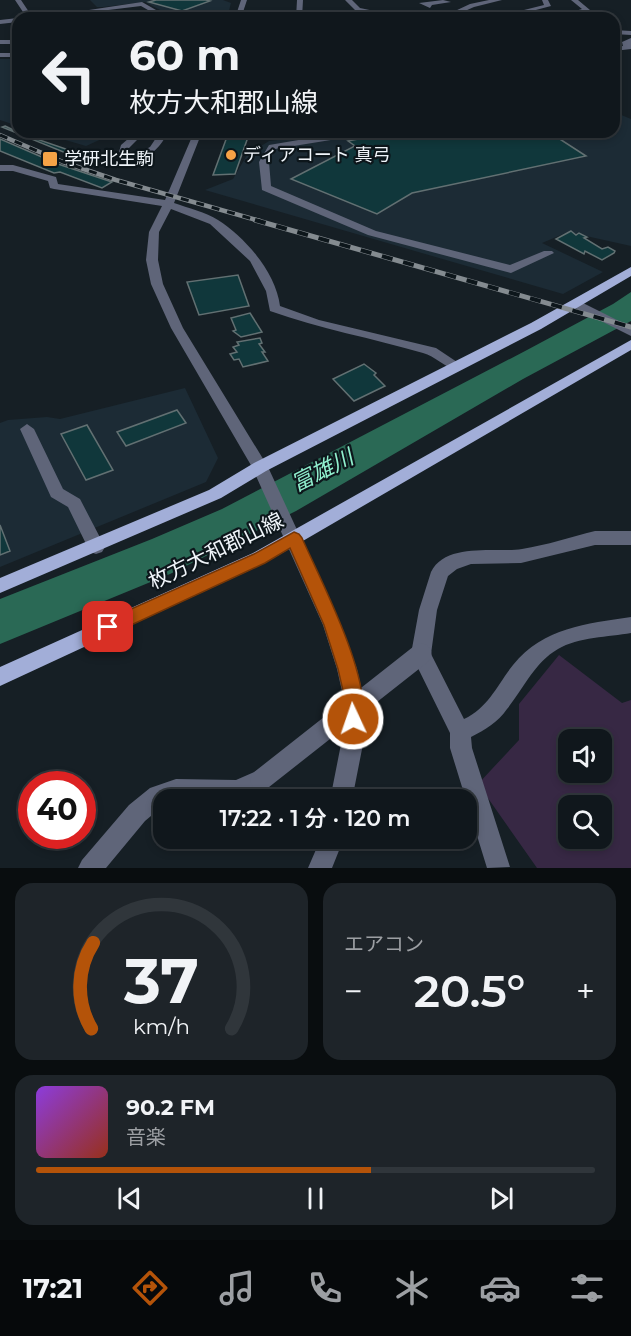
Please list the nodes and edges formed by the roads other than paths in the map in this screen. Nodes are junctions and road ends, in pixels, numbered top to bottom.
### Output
1 (348, 0) edge
2 (446, 0) edge
3 (499, 0) edge
4 (545, 0) edge
5 (574, 0) edge
6 (430, 6) dead end
7 (94, 12) edge
8 (156, 12) edge
9 (370, 12) edge
10 (456, 12) edge
11 (529, 12) edge
12 (578, 12) edge
13 (631, 40) edge
14 (620, 48) edge
15 (134, 138) edge
16 (161, 138) edge
17 (196, 138) edge
18 (328, 138) edge
19 (0, 168) edge
20 (168, 204) junction
21 (548, 253) dead end
22 (631, 271) edge
23 (577, 304) junction
24 (631, 332) edge
25 (631, 344) edge
26 (456, 366) junction
27 (27, 429) dead end
28 (260, 467) junction
29 (294, 538) junction
30 (631, 538) edge
31 (96, 547) junction
32 (0, 586) edge
33 (631, 625) edge
34 (422, 654) junction
35 (0, 677) edge
36 (460, 732) junction
37 (343, 789) edge
38 (328, 849) edge
39 (498, 867) edge
40 (90, 868) edge
41 (320, 868) edge

1 - 9 street
2 - 6 street
3 - 10 street
4 - 11 street
5 - 12 street
7 - 8 street
13 - 14 street
15 - 16 street
17 - 20 street
18 - 21 street
19 - 20 street
20 - 26 street
20 - 28 street
22 - 23 main road
23 - 24 street
23 - 26 main road
25 - 29 main road, 枚方大和郡山線
26 - 28 main road
27 - 31 street
28 - 29 street
28 - 31 main road
29 - 35 main road, 枚方大和郡山線
29 - 37 street
30 - 34 street
31 - 32 main road
33 - 36 street
34 - 36 street
34 - 40 street, bridge
36 - 39 street
38 - 41 street

